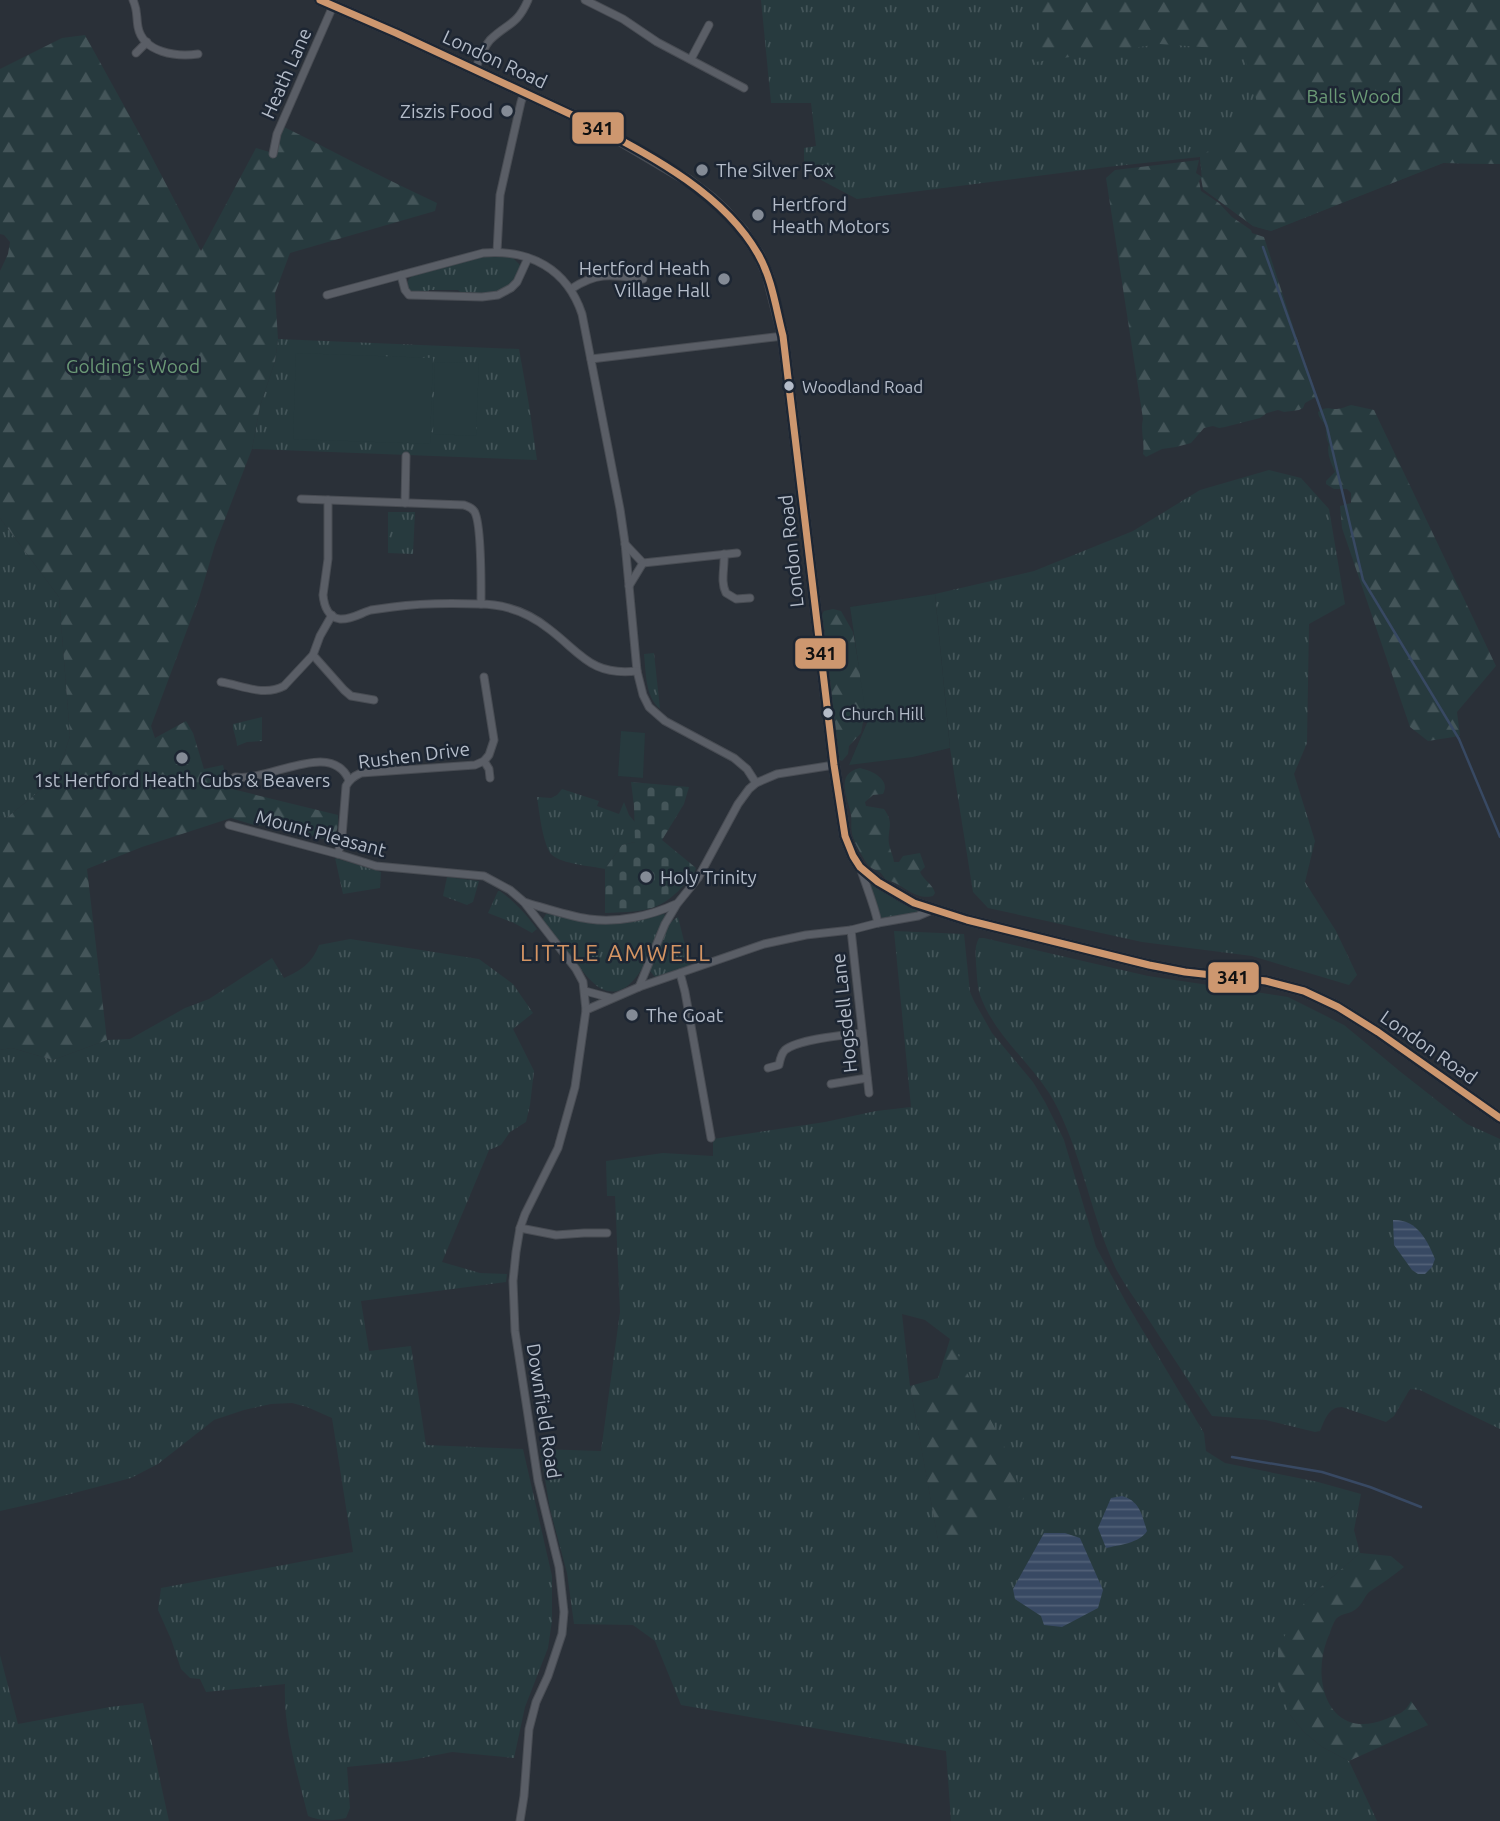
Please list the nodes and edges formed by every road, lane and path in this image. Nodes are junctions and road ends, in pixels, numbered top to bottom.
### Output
1 (133, 0) edge
2 (528, 0) edge
3 (585, 0) edge
4 (327, 2) edge
5 (709, 25) dead end
6 (147, 42) junction
7 (136, 53) dead end
8 (198, 54) dead end
9 (691, 60) junction
10 (475, 70) junction
11 (744, 88) dead end
12 (524, 93) junction
13 (273, 153) dead end
14 (497, 252) junction
15 (528, 258) junction
16 (401, 275) junction
17 (643, 279) dead end
18 (571, 289) junction
19 (327, 295) dead end
20 (783, 336) junction
21 (591, 359) junction
22 (406, 456) dead end
23 (301, 499) dead end
24 (328, 500) junction
25 (405, 503) junction
26 (625, 543) junction
27 (737, 553) dead end
28 (723, 554) junction
29 (643, 563) junction
30 (629, 586) junction
31 (750, 598) dead end
32 (481, 604) junction
33 (332, 615) junction
34 (313, 655) junction
35 (638, 671) junction
36 (484, 677) dead end
37 (221, 682) dead end
38 (373, 700) dead end
39 (484, 761) junction
40 (834, 765) junction
41 (235, 777) dead end
42 (490, 778) dead end
43 (349, 780) junction
44 (756, 783) junction
45 (229, 825) dead end
46 (338, 854) junction
47 (860, 867) junction
48 (524, 902) junction
49 (677, 904) junction
50 (932, 910) junction
51 (878, 923) junction
52 (851, 930) junction
53 (680, 973) junction
54 (639, 988) junction
55 (585, 991) junction
56 (612, 998) junction
57 (586, 1010) junction
58 (862, 1033) junction
59 (768, 1068) dead end
60 (867, 1078) junction
61 (831, 1084) dead end
62 (869, 1093) dead end
63 (1500, 1118) edge
64 (711, 1138) dead end
65 (520, 1228) junction
66 (607, 1233) dead end
67 (520, 1821) edge

1 - 6 street
2 - 10 street
3 - 9 street
4 - 10 main road, London Road
4 - 13 street, Heath Lane
5 - 9 street
6 - 7 street
6 - 8 street
9 - 11 street
10 - 12 main road, London Road
12 - 14 street
12 - 20 main road, London Road
14 - 15 street
14 - 16 street
15 - 16 street
15 - 18 street
16 - 19 street
17 - 18 street
18 - 21 street
20 - 21 street
20 - 40 main road, London Road
21 - 26 street
22 - 25 street
23 - 24 street
24 - 25 street
24 - 33 street
25 - 32 street
26 - 29 street
26 - 30 street
27 - 28 street
28 - 29 street
28 - 31 street
29 - 30 street
30 - 35 street
32 - 33 street
32 - 35 street
33 - 34 street
34 - 37 street
34 - 38 street
35 - 44 street
36 - 39 street, Rushen Drive
39 - 42 street, Rushen Drive
39 - 43 street, Rushen Drive
40 - 44 street
40 - 47 main road, London Road
41 - 43 street, Rushen Drive
43 - 46 street, Rushen Drive
44 - 49 street
45 - 46 street, Mount Pleasant
46 - 48 street, Mount Pleasant
47 - 50 main road, London Road
47 - 51 street
48 - 49 street, Mount Pleasant
48 - 55 street, Mount Pleasant
49 - 54 street
50 - 51 street
50 - 63 main road, London Road
51 - 52 street
52 - 53 street
52 - 58 street, Hogsdell Lane
53 - 54 street
53 - 64 street
54 - 56 street
55 - 56 street
55 - 57 street, Downfield Road
56 - 57 street
57 - 65 street, Downfield Road
58 - 59 street
58 - 60 street, Hogsdell Lane
60 - 61 street
60 - 62 street, Hogsdell Lane
65 - 66 street
65 - 67 street, Downfield Road

